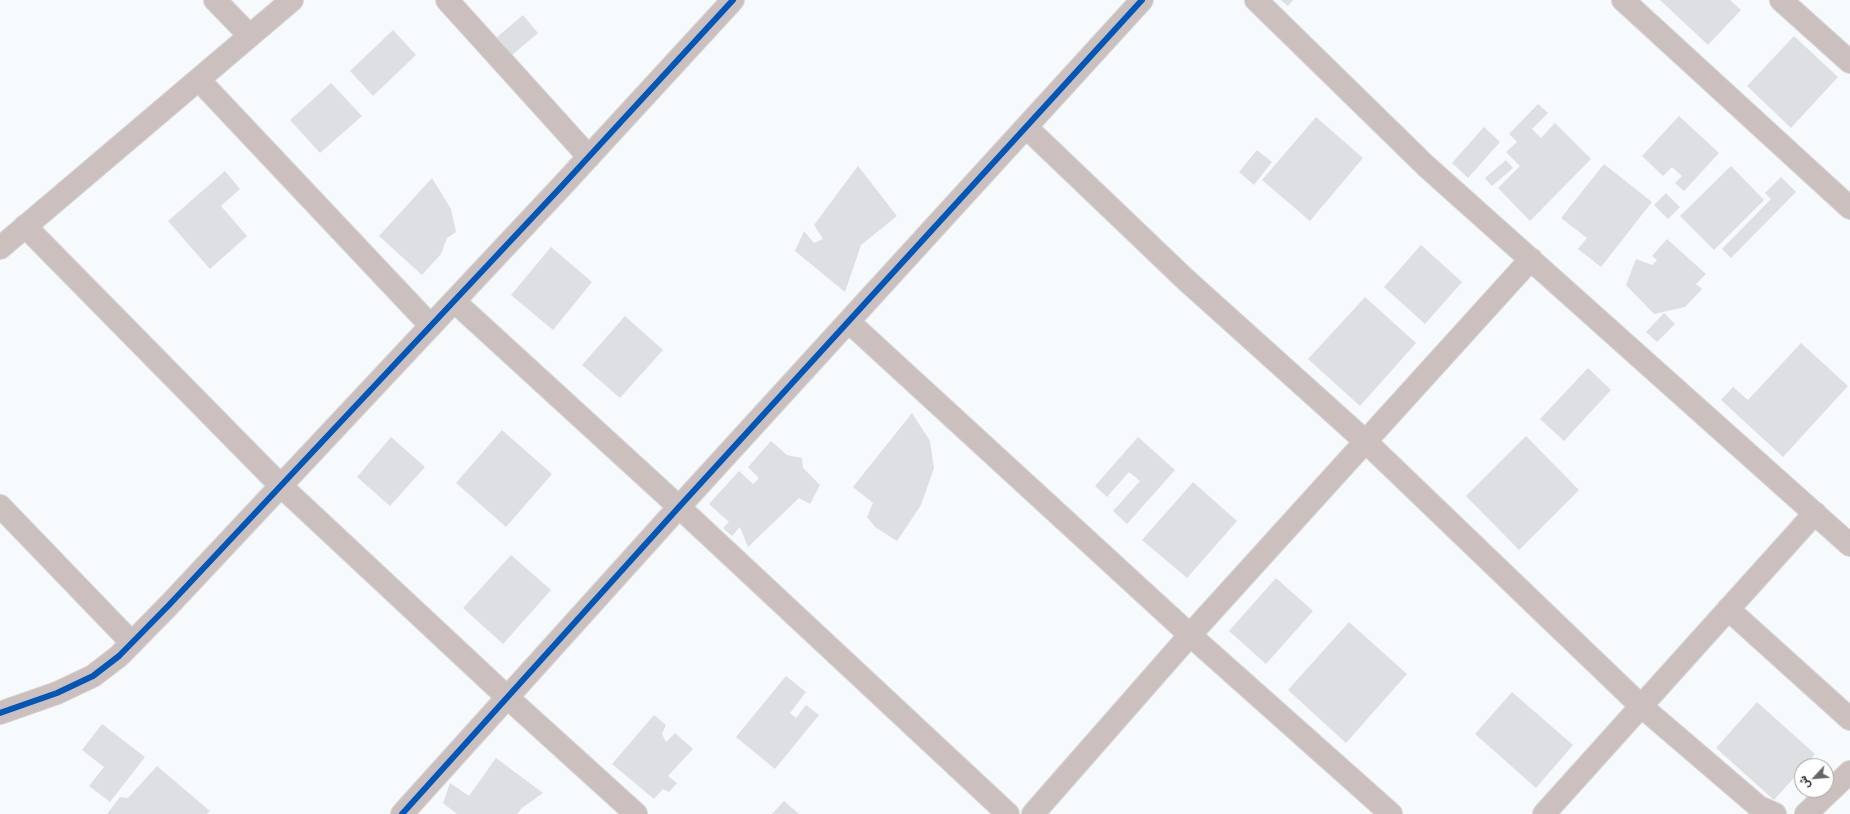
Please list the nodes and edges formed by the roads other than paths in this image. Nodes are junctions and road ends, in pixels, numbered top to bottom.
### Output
1 (215, 0) edge
2 (292, 0) edge
3 (447, 0) edge
4 (733, 0) edge
5 (1142, 0) edge
6 (1256, 0) edge
7 (1623, 0) edge
8 (1781, 0) edge
9 (250, 36) junction
10 (1850, 62) edge
11 (199, 80) junction
12 (1026, 127) junction
13 (589, 157) junction
14 (1850, 208) edge
15 (25, 226) junction
16 (0, 248) edge
17 (1531, 259) junction
18 (454, 302) junction
19 (849, 322) junction
20 (431, 326) junction
21 (1365, 442) junction
22 (281, 486) junction
23 (0, 506) edge
24 (680, 507) junction
25 (1815, 513) junction
26 (1850, 545) edge
27 (1728, 609) junction
28 (1190, 635) junction
29 (132, 643) junction
30 (507, 697) junction
31 (1641, 706) junction
32 (0, 713) edge
33 (1850, 719) edge
34 (1850, 772) edge
35 (402, 814) edge
36 (636, 814) edge
37 (1008, 814) edge
38 (1033, 814) edge
39 (1391, 814) edge
40 (1544, 814) edge
41 (1775, 814) edge
42 (1806, 814) edge

1 - 9 street
2 - 9 street
3 - 13 street
4 - 13 street
5 - 12 street
6 - 17 street
7 - 14 street
8 - 10 street
9 - 11 street
11 - 15 street
11 - 20 street
12 - 19 street
12 - 21 street
13 - 18 street
15 - 16 street
15 - 22 street
17 - 21 street
17 - 25 street
18 - 20 street
18 - 24 street
19 - 24 street
19 - 28 street
20 - 22 street
21 - 28 street
21 - 31 street
22 - 29 street
22 - 30 street
23 - 29 street
24 - 30 street
24 - 37 street
25 - 26 street
25 - 27 street
27 - 31 street
27 - 33 street
28 - 38 street
28 - 39 street
29 - 32 street
30 - 35 street
30 - 36 street
31 - 40 street
31 - 41 street
34 - 42 street

